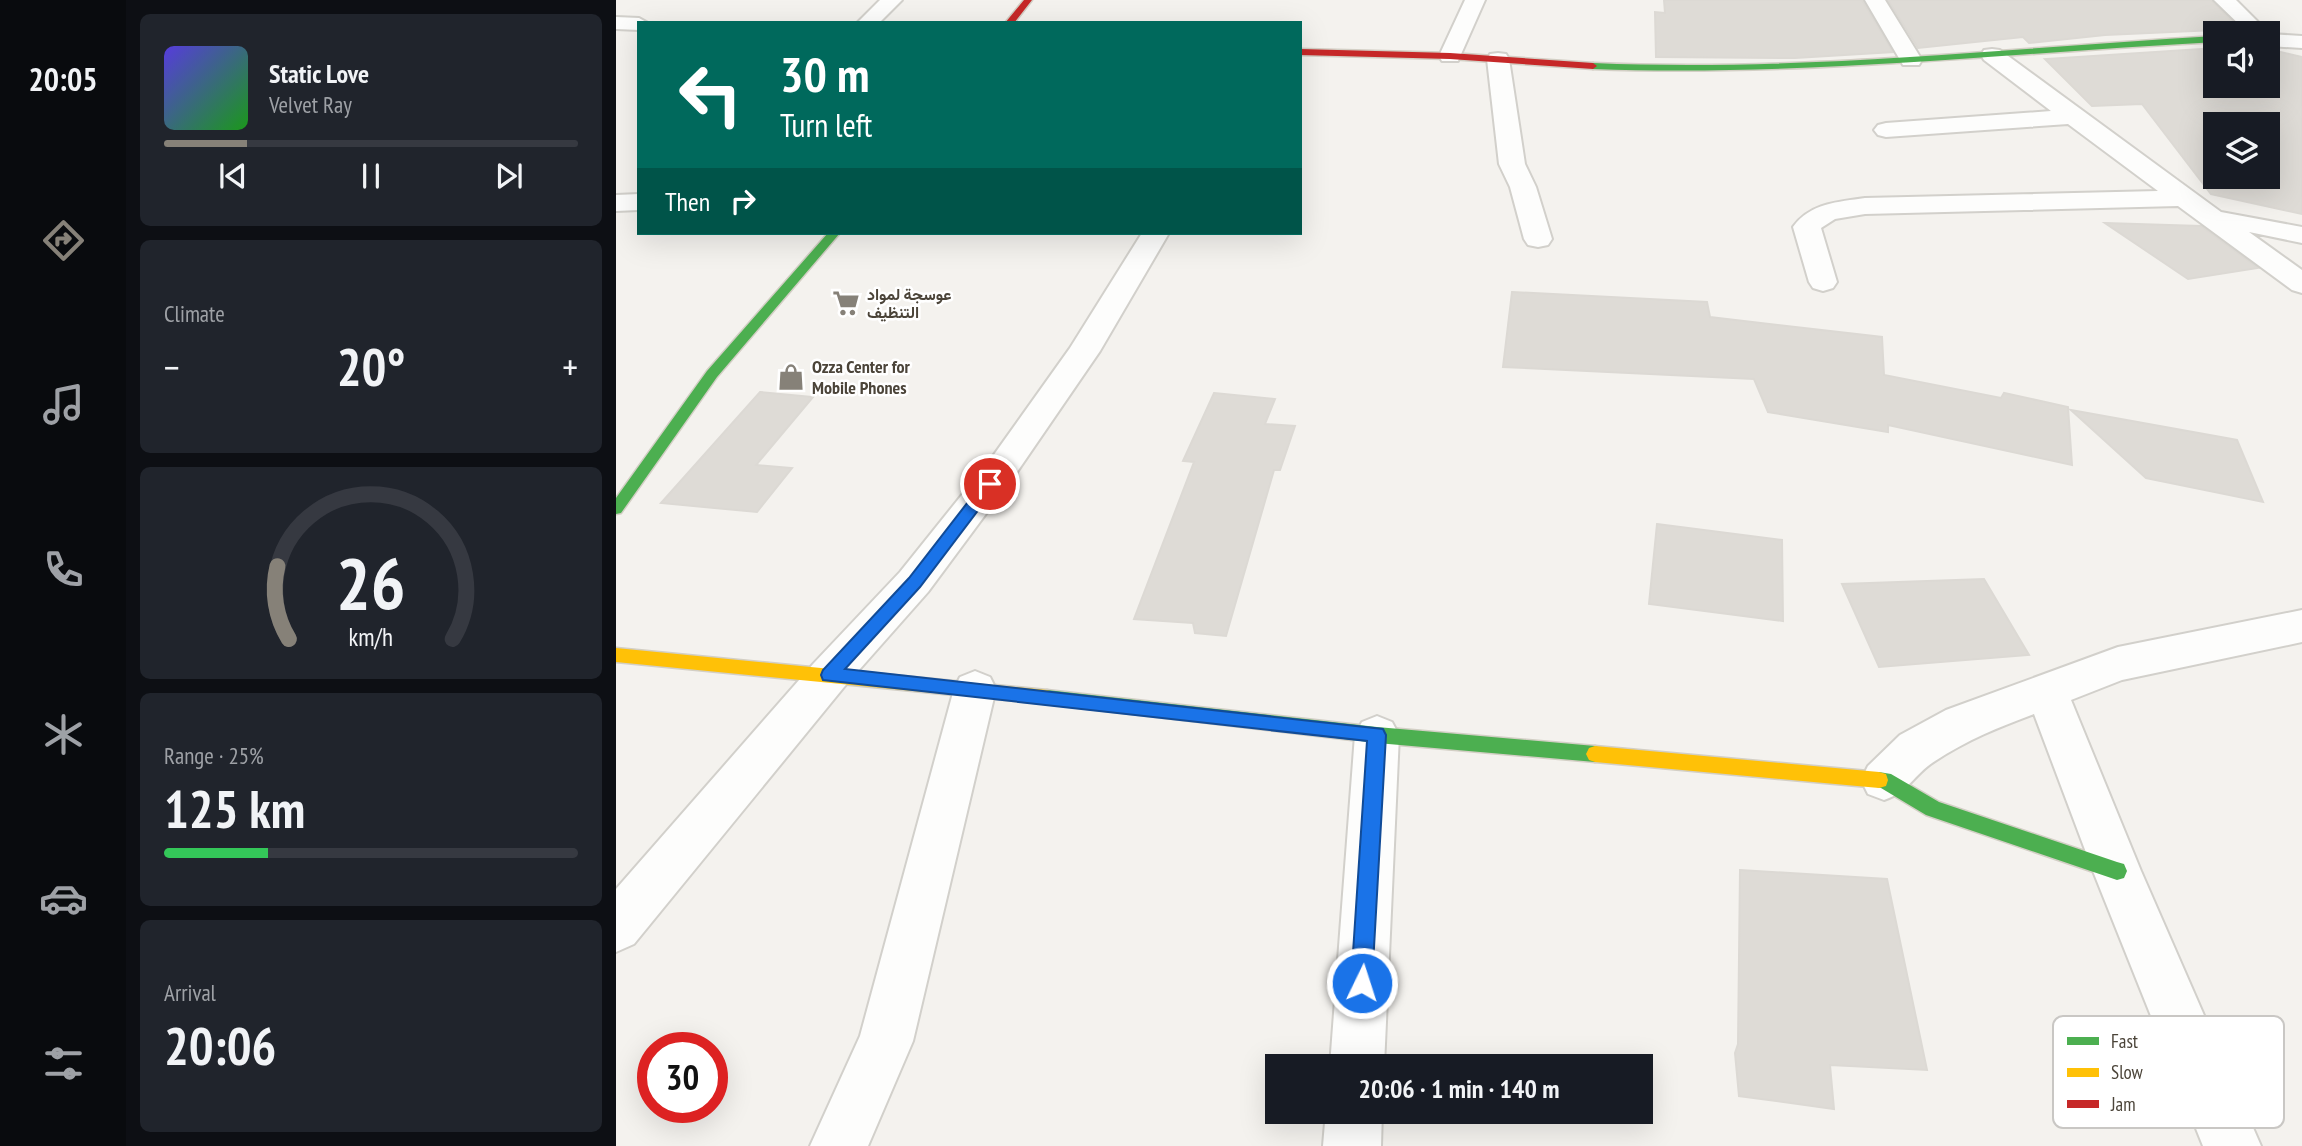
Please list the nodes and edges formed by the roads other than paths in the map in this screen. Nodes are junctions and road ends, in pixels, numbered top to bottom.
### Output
1 (892, 0) edge
2 (1028, 0) edge
3 (1475, 0) edge
4 (1875, 0) edge
5 (2224, 0) edge
6 (869, 21) edge
7 (1011, 21) edge
8 (2247, 21) edge
9 (616, 23) edge
10 (637, 24) edge
11 (2203, 39) edge
12 (2280, 41) edge
13 (2302, 42) edge
14 (1302, 52) edge
15 (1992, 55) junction
16 (1450, 56) junction
17 (1499, 59) junction
18 (1911, 60) junction
19 (2070, 117) junction
20 (1886, 130) dead end
21 (2186, 198) junction
22 (616, 202) edge
23 (637, 202) edge
24 (2210, 215) junction
25 (832, 235) edge
26 (1154, 235) edge
27 (2302, 235) edge
28 (1538, 239) dead end
29 (1823, 282) dead end
30 (2302, 284) edge
31 (616, 509) edge
32 (2302, 626) edge
33 (616, 654) edge
34 (830, 675) junction
35 (975, 689) junction
36 (2047, 692) junction
37 (1377, 735) junction
38 (1884, 780) junction
39 (2118, 871) junction
40 (616, 927) edge
41 (2178, 1016) edge
42 (1358, 1054) edge
43 (1353, 1124) edge
44 (2225, 1128) edge
45 (839, 1146) edge
46 (1352, 1146) edge
47 (2232, 1146) edge

1 - 6 street
2 - 7 street
3 - 16 street
4 - 18 street
5 - 8 street
9 - 10 street
11 - 15 street
12 - 13 street
14 - 16 street
15 - 18 street
15 - 19 street
16 - 17 street
17 - 18 street
17 - 28 street
19 - 20 street
19 - 21 street
21 - 24 street
21 - 29 street
22 - 23 street
24 - 27 street
24 - 30 street
25 - 31 street
26 - 34 street
32 - 36 street
33 - 34 street
34 - 35 street
34 - 40 street
35 - 37 street
35 - 45 street
36 - 38 street
36 - 39 street
37 - 38 street
37 - 42 street
38 - 39 street
39 - 41 street
43 - 46 street
44 - 47 street

